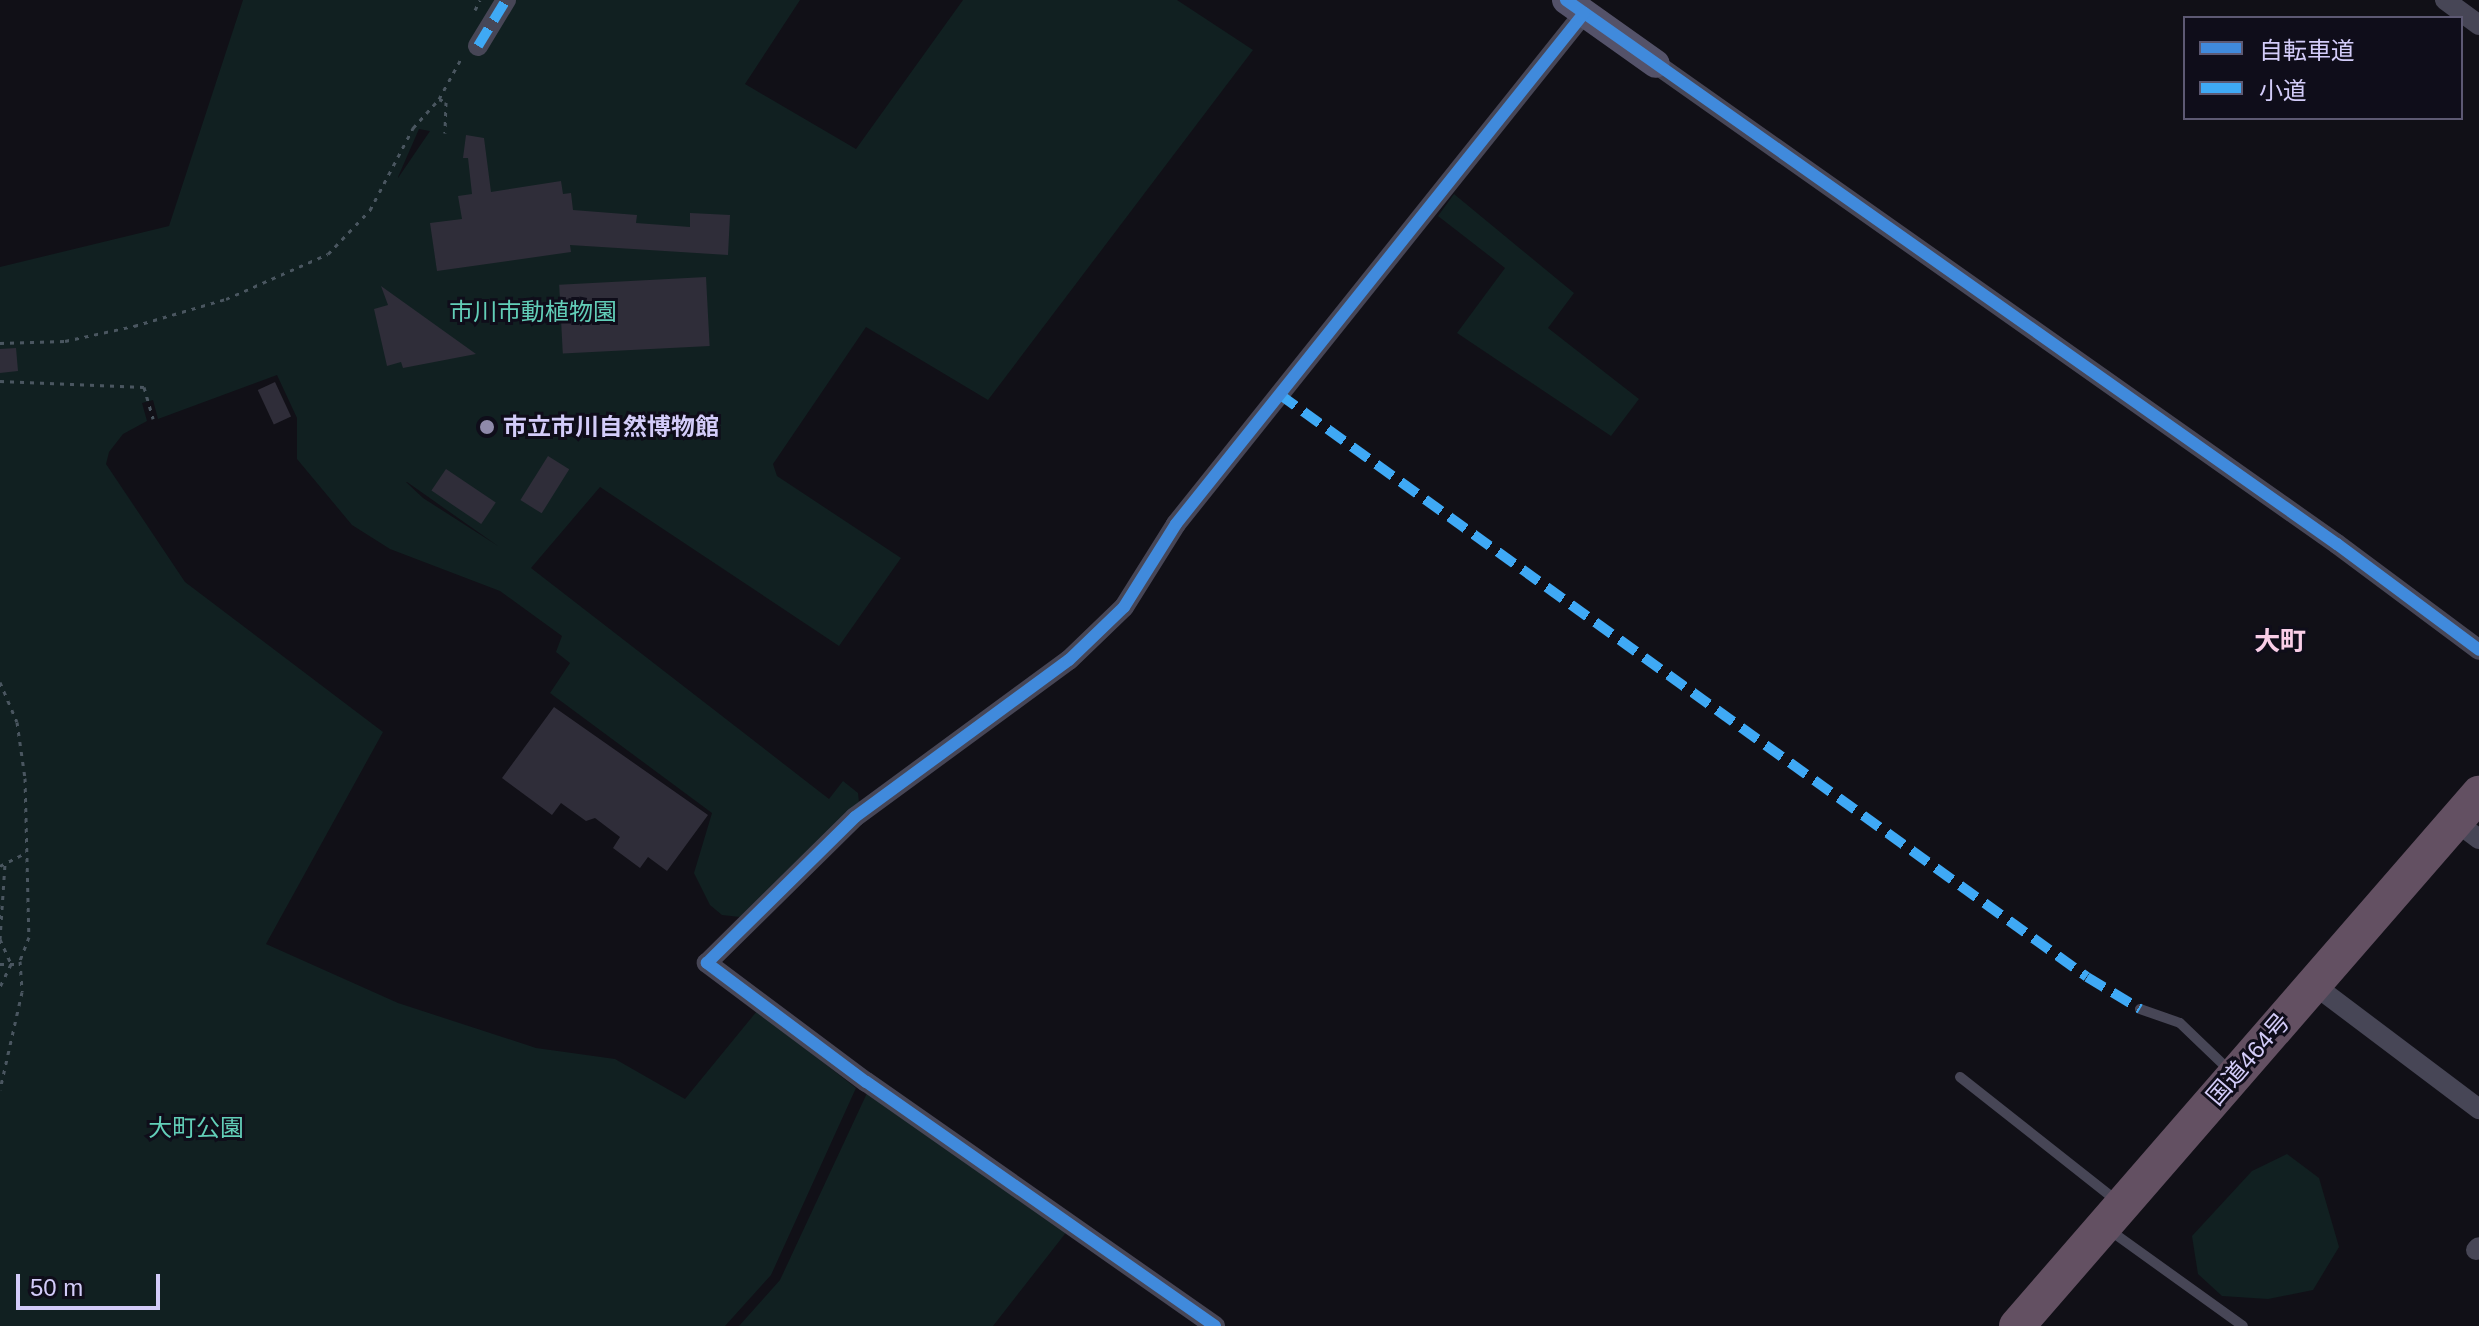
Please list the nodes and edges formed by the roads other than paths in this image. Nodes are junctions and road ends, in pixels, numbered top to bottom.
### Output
1 (506, 0) edge
2 (2445, 0) edge
3 (1575, 7) edge
4 (2479, 25) edge
5 (472, 48) road end
6 (1656, 64) joint
7 (2479, 650) edge
8 (2479, 794) edge
9 (2467, 830) edge
10 (2313, 984) junction
11 (2140, 1009) dead end
12 (2234, 1075) junction
13 (1960, 1077) dead end
14 (2479, 1109) edge
15 (2113, 1216) junction
16 (1215, 1326) edge
17 (2017, 1326) edge
18 (2243, 1326) edge

1 - 5 street
2 - 4 street
3 - 6 street
3 - 16 street
6 - 7 street
8 - 9 highway, 国道464号
9 - 10 highway, 国道464号
10 - 12 highway, 国道464号
10 - 14 street
11 - 12 lane
12 - 15 highway, 国道464号
13 - 15 lane
15 - 17 highway, 国道464号
15 - 18 lane

